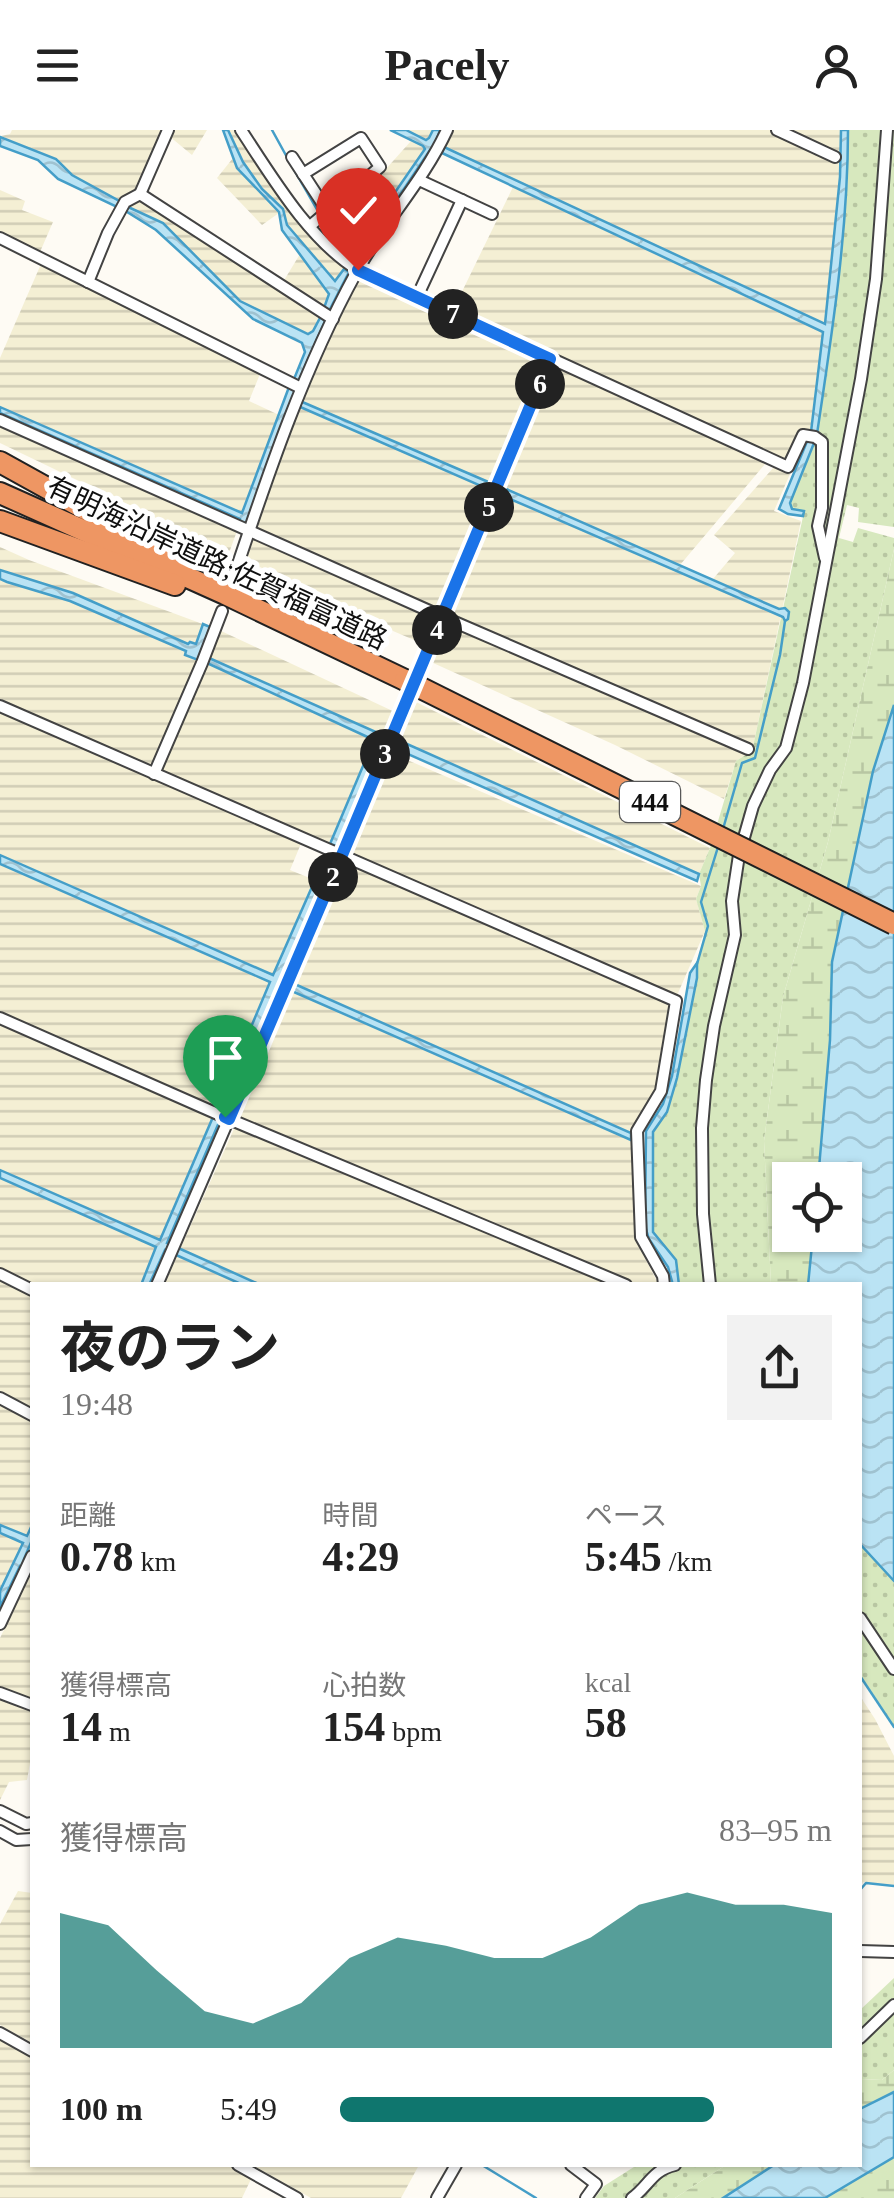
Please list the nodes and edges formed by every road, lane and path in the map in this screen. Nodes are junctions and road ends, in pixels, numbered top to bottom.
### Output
1 (168, 130) edge
2 (240, 130) edge
3 (447, 130) edge
4 (776, 130) edge
5 (887, 130) edge
6 (292, 157) dead end
7 (835, 157) dead end
8 (303, 174) junction
9 (418, 180) junction
10 (140, 194) junction
11 (462, 200) junction
12 (328, 212) junction
13 (492, 214) dead end
14 (310, 226) junction
15 (0, 238) edge
16 (358, 270) junction
17 (88, 282) junction
18 (416, 297) junction
19 (332, 319) junction
20 (550, 359) junction
21 (301, 388) junction
22 (0, 420) edge
23 (0, 462) edge
24 (0, 493) edge
25 (0, 522) edge
26 (249, 529) junction
27 (826, 564) junction
28 (234, 573) dead end
29 (224, 602) junction
30 (443, 617) junction
31 (0, 706) edge
32 (748, 749) dead end
33 (154, 774) junction
34 (340, 854) junction
35 (894, 924) edge
36 (0, 1018) edge
37 (227, 1118) junction
38 (0, 1274) edge
39 (158, 1282) edge
40 (619, 1282) edge
41 (663, 1282) edge
42 (710, 1282) edge
43 (30, 1289) edge
44 (0, 1398) edge
45 (30, 1414) edge
46 (29, 1562) edge
47 (862, 1621) edge
48 (0, 1624) edge
49 (894, 1669) edge
50 (0, 1692) edge
51 (30, 1704) edge
52 (0, 1811) edge
53 (30, 1823) edge
54 (0, 1831) edge
55 (30, 1839) edge
56 (862, 1951) edge
57 (894, 1952) edge
58 (894, 2005) edge
59 (0, 2033) edge
60 (862, 2036) edge
61 (30, 2050) edge
62 (242, 2167) edge
63 (455, 2167) edge
64 (574, 2167) edge
65 (666, 2167) edge
66 (298, 2198) edge
67 (437, 2198) edge
68 (586, 2198) edge
69 (632, 2198) edge

1 - 10 street
2 - 14 street
3 - 9 street
4 - 7 street
5 - 27 street
6 - 8 street
8 - 12 street
8 - 12 street
9 - 11 street
9 - 16 street
10 - 17 street
10 - 19 street
11 - 13 street
11 - 18 street
12 - 14 street
14 - 16 street
15 - 17 street
16 - 18 street
16 - 19 street
17 - 21 street
18 - 20 street
19 - 21 street
20 - 27 street
20 - 30 street
21 - 26 street
22 - 26 street
23 - 29 highway
24 - 29 highway, 有明海沿岸道路;佐賀福富道路 / 444
25 - 29 highway
26 - 28 street
26 - 30 street
27 - 42 street
29 - 33 street
29 - 35 highway, 有明海沿岸道路;佐賀福富道路 / 444, bridge
30 - 32 street
30 - 34 street
31 - 33 street
33 - 34 street
34 - 37 street
34 - 41 street
36 - 37 street
37 - 39 street
37 - 40 street
38 - 43 street
44 - 45 street
46 - 48 street
47 - 49 street
50 - 51 street
52 - 53 street
54 - 55 street
56 - 57 street
58 - 60 street
59 - 61 street
62 - 66 street
63 - 67 street
64 - 68 street
65 - 69 street

